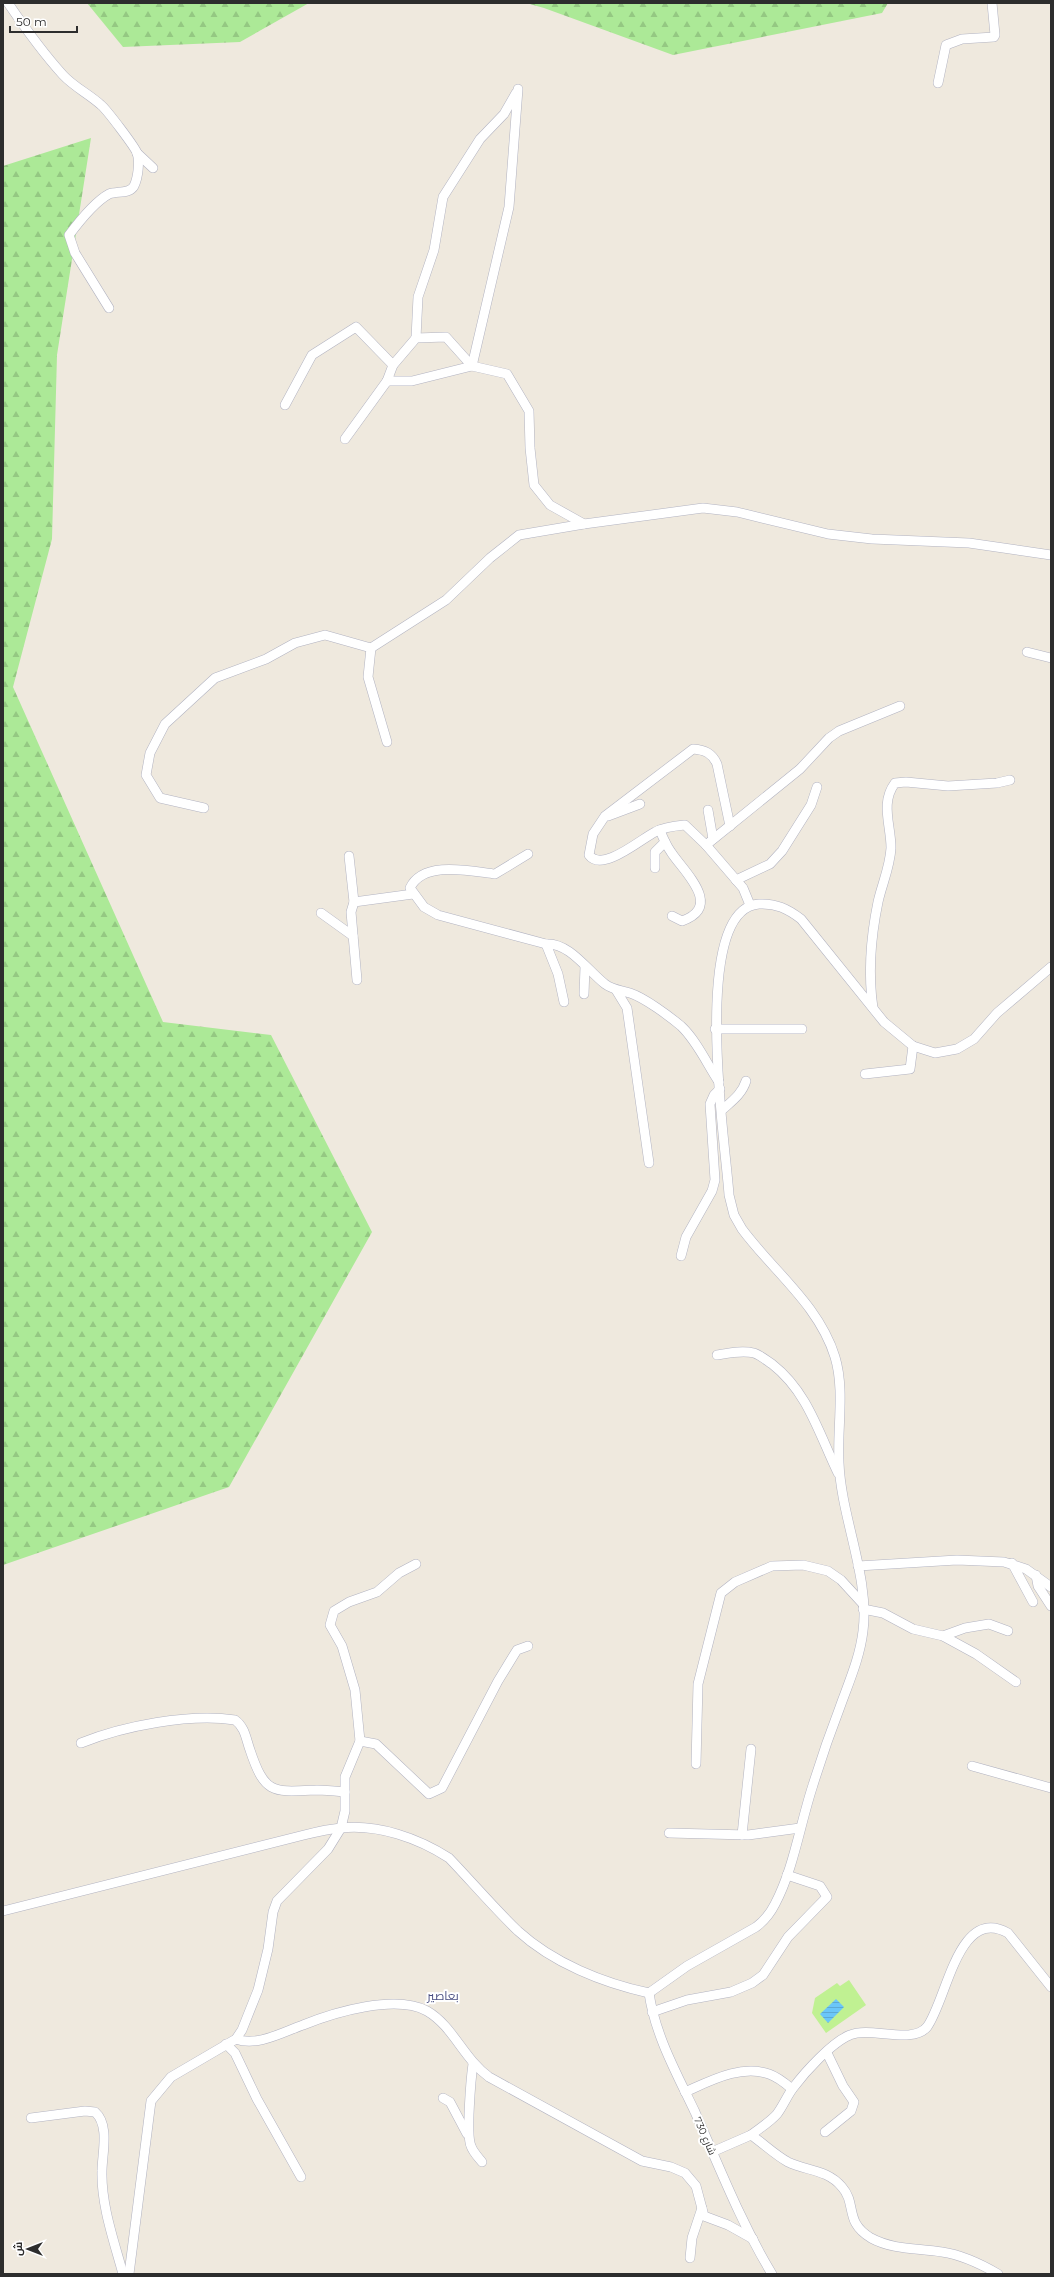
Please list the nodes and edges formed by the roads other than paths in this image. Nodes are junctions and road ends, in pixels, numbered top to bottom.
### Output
1 (8, 3) edge
2 (992, 3) edge
3 (938, 83) dead end
4 (137, 153) junction
5 (153, 168) dead end
6 (109, 308) dead end
7 (416, 338) junction
8 (392, 365) junction
9 (472, 366) junction
10 (387, 381) junction
11 (285, 405) dead end
12 (345, 439) dead end
13 (584, 524) junction
14 (1051, 555) edge
15 (371, 648) junction
16 (1027, 652) dead end
17 (1051, 658) edge
18 (900, 706) dead end
19 (387, 742) dead end
20 (1010, 780) dead end
21 (817, 787) dead end
22 (640, 804) dead end
23 (204, 808) dead end
24 (708, 810) dead end
25 (605, 816) junction
26 (730, 826) junction
27 (660, 830) junction
28 (665, 842) junction
29 (709, 842) junction
30 (528, 854) dead end
31 (349, 856) dead end
32 (655, 868) dead end
33 (736, 880) junction
34 (413, 894) junction
35 (354, 902) junction
36 (750, 905) junction
37 (321, 913) dead end
38 (672, 916) dead end
39 (353, 936) junction
40 (546, 944) junction
41 (585, 967) junction
42 (1051, 967) edge
43 (358, 980) dead end
44 (616, 990) junction
45 (584, 994) dead end
46 (564, 1002) dead end
47 (873, 1008) junction
48 (802, 1028) dead end
49 (715, 1029) junction
50 (913, 1046) junction
51 (864, 1074) dead end
52 (746, 1081) dead end
53 (720, 1086) junction
54 (722, 1110) junction
55 (649, 1163) dead end
56 (681, 1256) dead end
57 (717, 1355) dead end
58 (840, 1478) junction
59 (1012, 1563) junction
60 (416, 1564) dead end
61 (858, 1566) junction
62 (1036, 1575) junction
63 (1051, 1588) edge
64 (1033, 1602) dead end
65 (864, 1606) junction
66 (1051, 1606) edge
67 (1008, 1632) dead end
68 (943, 1636) junction
69 (528, 1646) dead end
70 (1016, 1682) dead end
71 (360, 1741) junction
72 (81, 1743) dead end
73 (751, 1749) dead end
74 (696, 1764) dead end
75 (972, 1766) dead end
76 (1051, 1788) edge
77 (345, 1792) junction
78 (341, 1828) junction
79 (800, 1828) junction
80 (669, 1833) dead end
81 (742, 1835) junction
82 (787, 1875) junction
83 (3, 1911) edge
84 (1051, 1987) edge
85 (649, 1993) junction
86 (652, 2012) junction
87 (236, 2039) junction
88 (226, 2044) junction
89 (827, 2053) junction
90 (473, 2064) junction
91 (792, 2089) junction
92 (685, 2092) junction
93 (443, 2098) dead end
94 (31, 2118) dead end
95 (825, 2132) dead end
96 (751, 2135) junction
97 (469, 2137) junction
98 (712, 2152) junction
99 (482, 2162) dead end
100 (301, 2177) dead end
101 (702, 2208) junction
102 (753, 2239) junction
103 (690, 2258) dead end
104 (123, 2274) edge
105 (129, 2274) edge
106 (772, 2274) edge
107 (998, 2274) edge

1 - 4 street
2 - 3 street
4 - 5 street
4 - 6 street
7 - 8 street
7 - 9 street
7 - 9 street
8 - 10 street
8 - 11 street
9 - 10 street
9 - 13 street
10 - 12 street
13 - 14 street
13 - 15 street
15 - 19 street
15 - 23 street
16 - 17 street
18 - 26 street
20 - 47 street
21 - 33 street
22 - 25 street
24 - 29 street
25 - 26 street
25 - 27 street
26 - 29 street
27 - 28 street
27 - 29 street
28 - 32 street
28 - 38 street
29 - 33 street
30 - 34 street
31 - 35 street
33 - 36 street
34 - 35 street
34 - 40 street
35 - 39 street
36 - 47 street
36 - 49 street
37 - 39 street
39 - 43 street
40 - 41 street
40 - 46 street
41 - 44 street
41 - 45 street
42 - 50 street
44 - 53 street
44 - 55 street
47 - 50 street
48 - 49 street
49 - 53 street
50 - 51 street
52 - 54 street
53 - 54 street
53 - 56 street
54 - 58 street
57 - 58 street
58 - 61 street
59 - 61 street
59 - 62 street
59 - 64 street
60 - 71 street
61 - 65 street
62 - 63 street
62 - 66 street
65 - 68 street
65 - 74 street
65 - 79 street
67 - 68 street
68 - 70 street
69 - 71 street
71 - 77 street
72 - 77 street
73 - 81 street
75 - 76 street
77 - 78 street
78 - 83 street
78 - 85 street
78 - 87 street
79 - 81 street
79 - 82 street
80 - 81 street
82 - 85 street
82 - 86 street
84 - 89 street
85 - 86 street, شارع 730
86 - 92 street, شارع 730
87 - 88 street
87 - 90 street
88 - 100 street
88 - 105 street
89 - 91 street
89 - 95 street
90 - 97 street
90 - 101 street
91 - 92 street
91 - 96 street
92 - 98 street, شارع 730
93 - 97 street
94 - 104 street
96 - 98 street
96 - 107 street
97 - 99 street
98 - 102 street, شارع 730
101 - 102 street
101 - 103 street
102 - 106 street, شارع 730

